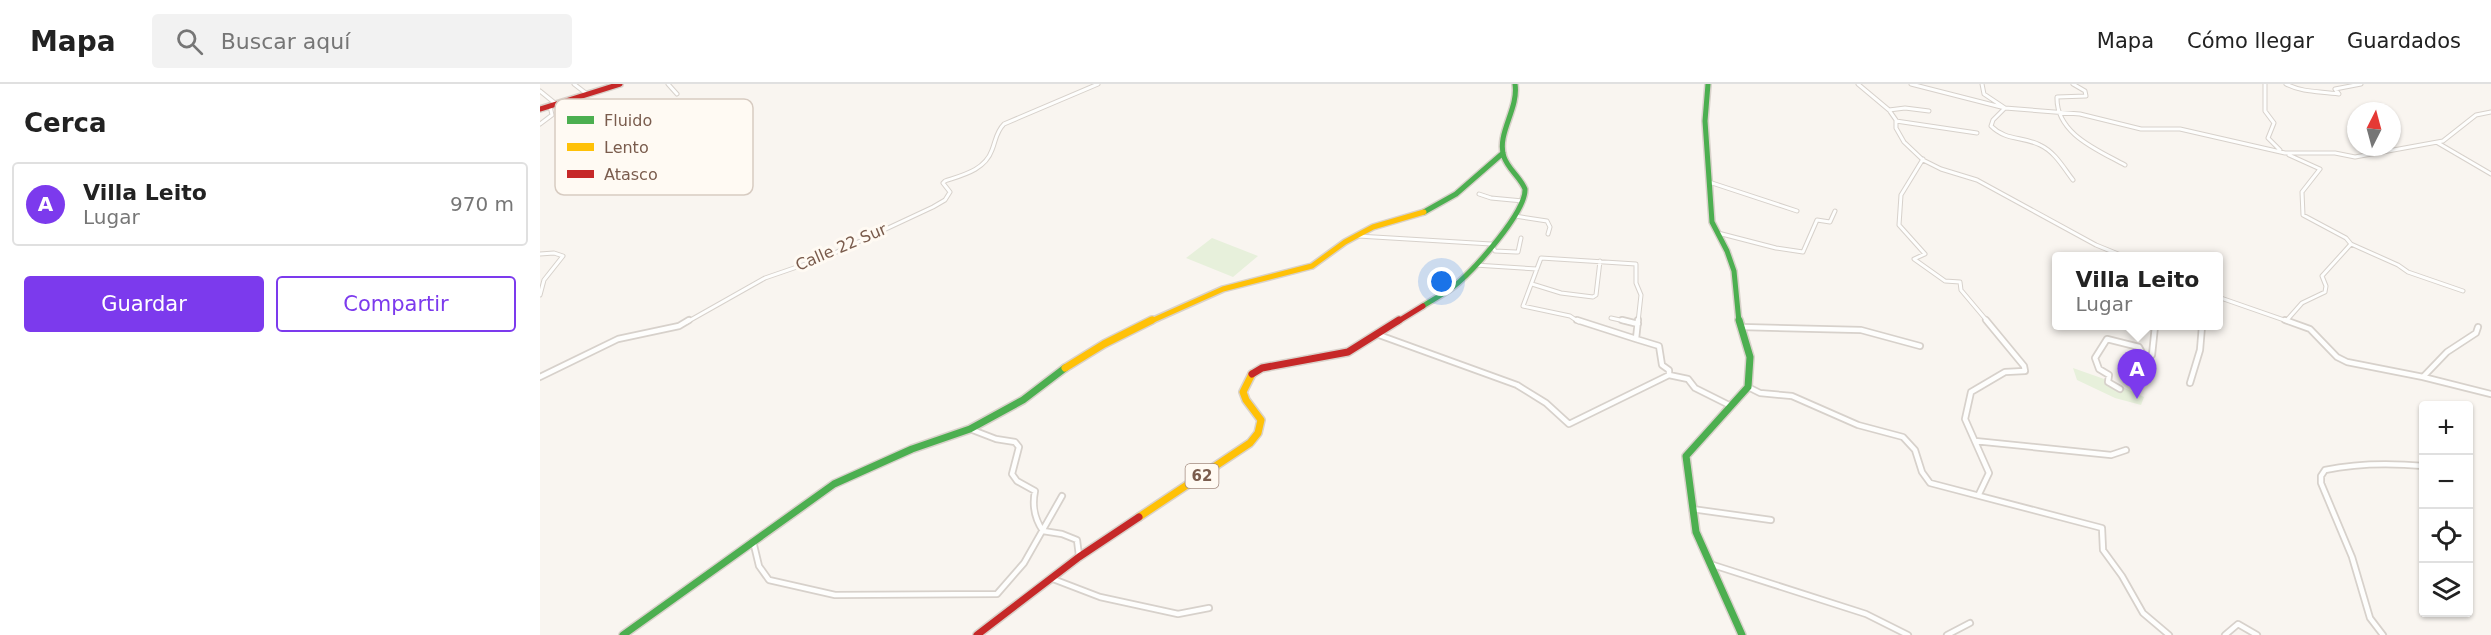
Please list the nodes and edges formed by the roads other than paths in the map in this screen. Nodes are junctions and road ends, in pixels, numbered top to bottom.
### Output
1 (574, 84) edge
2 (620, 84) edge
3 (668, 84) edge
4 (1098, 84) edge
5 (1515, 84) edge
6 (1708, 84) edge
7 (1858, 84) edge
8 (1911, 84) edge
9 (1982, 84) edge
10 (2073, 84) edge
11 (2265, 84) edge
12 (2286, 84) edge
13 (2361, 84) edge
14 (540, 91) edge
15 (587, 94) junction
16 (677, 94) dead end
17 (572, 99) edge
18 (553, 105) junction
19 (2005, 108) junction
20 (540, 109) edge
21 (1888, 110) junction
22 (1929, 111) dead end
23 (2058, 112) junction
24 (2491, 112) edge
25 (1896, 121) junction
26 (540, 124) edge
27 (1977, 133) dead end
28 (2438, 142) junction
29 (1503, 153) junction
30 (2286, 153) junction
31 (1923, 159) junction
32 (2126, 165) dead end
33 (2491, 174) edge
34 (2073, 180) dead end
35 (1708, 182) junction
36 (1479, 194) dead end
37 (1523, 201) junction
38 (1797, 211) dead end
39 (1835, 211) dead end
40 (1515, 216) junction
41 (1718, 233) junction
42 (1548, 234) dead end
43 (1354, 236) junction
44 (1521, 238) dead end
45 (1491, 244) junction
46 (2351, 244) junction
47 (2113, 252) edge
48 (540, 254) edge
49 (1600, 261) junction
50 (1474, 265) junction
51 (1537, 269) junction
52 (1532, 284) junction
53 (2463, 291) dead end
54 (540, 296) edge
55 (2223, 299) edge
56 (1611, 318) dead end
57 (2287, 320) junction
58 (1638, 324) junction
59 (1740, 327) junction
60 (2478, 327) dead end
61 (2155, 330) edge
62 (2202, 330) edge
63 (1379, 335) junction
64 (1636, 340) junction
65 (1920, 346) dead end
66 (1669, 375) junction
67 (540, 377) edge
68 (2423, 377) junction
69 (2190, 383) dead end
70 (1748, 387) junction
71 (2120, 389) dead end
72 (2491, 394) edge
73 (1732, 403) junction
74 (970, 429) junction
75 (1974, 441) junction
76 (2126, 450) dead end
77 (2419, 466) edge
78 (1979, 494) junction
79 (1062, 496) dead end
80 (1692, 509) junction
81 (1771, 520) dead end
82 (1043, 531) junction
83 (753, 541) junction
84 (1079, 557) junction
85 (1709, 564) junction
86 (1053, 579) junction
87 (1209, 608) dead end
88 (1970, 623) dead end
89 (624, 635) edge
90 (977, 635) edge
91 (1742, 635) edge
92 (1908, 635) edge
93 (1947, 635) edge
94 (2169, 635) edge
95 (2225, 635) edge
96 (2257, 635) edge
97 (2383, 635) edge

1 - 15 street
2 - 15 street
3 - 16 street
4 - 67 street, Calle 22 Sur
5 - 29 street
6 - 35 street
7 - 21 street
8 - 19 street
9 - 19 street
10 - 23 street
11 - 30 street
12 - 13 street
14 - 18 street
15 - 17 street
18 - 20 street
18 - 26 street
19 - 23 street
19 - 34 street
21 - 22 street
21 - 25 street
23 - 30 street
23 - 32 street
24 - 28 street
25 - 27 street
25 - 31 street
28 - 30 street
28 - 33 street
29 - 37 street
29 - 43 street
30 - 46 street
31 - 47 street
31 - 75 street
35 - 38 street
35 - 41 street
36 - 37 street
37 - 40 street, 62
39 - 41 street
40 - 42 street
40 - 45 street, 62
41 - 59 street
43 - 45 street
43 - 74 street
44 - 45 street
45 - 50 street, 62
46 - 53 street
46 - 57 street
48 - 54 street
49 - 51 street
49 - 52 street
49 - 58 street
50 - 51 street
50 - 63 street, 62
51 - 52 street
52 - 64 street
55 - 57 street
56 - 58 street
57 - 68 street
58 - 64 street
59 - 65 street
59 - 70 street
60 - 68 street
61 - 71 street
62 - 69 street
63 - 66 street
63 - 84 street, 62
64 - 66 street
66 - 73 street
68 - 72 street
70 - 73 street
70 - 78 street
73 - 80 street
74 - 82 street
74 - 83 street
75 - 76 street
75 - 78 street
77 - 97 street
78 - 94 street
79 - 82 street
80 - 81 street
80 - 85 street
82 - 83 street
82 - 84 street
83 - 89 street
84 - 86 street, 62
85 - 91 street
85 - 92 street
86 - 87 street
86 - 90 street, 62
88 - 93 street
95 - 96 street

